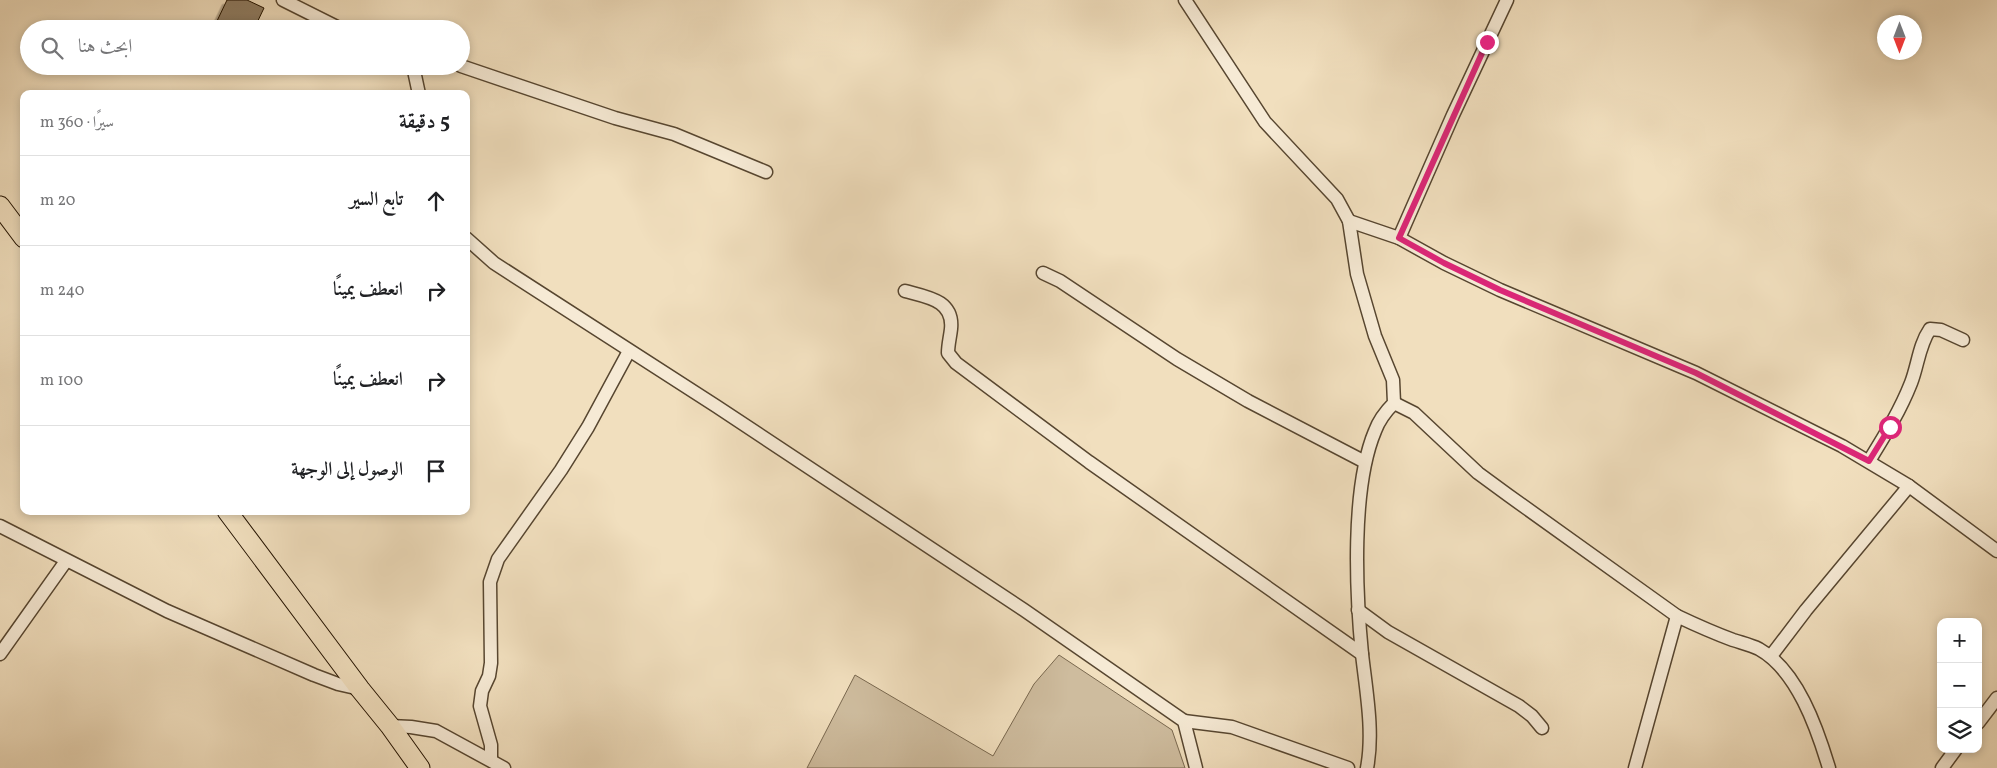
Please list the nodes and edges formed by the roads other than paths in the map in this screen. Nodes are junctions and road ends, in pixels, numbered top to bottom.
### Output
1 (283, 0) edge
2 (1185, 0) edge
3 (1507, 0) edge
4 (303, 4) edge
5 (327, 20) edge
6 (470, 69) edge
7 (415, 75) edge
8 (418, 90) edge
9 (766, 172) dead end
10 (0, 206) edge
11 (1349, 221) junction
12 (20, 233) edge
13 (1399, 238) junction
14 (470, 242) edge
15 (1043, 273) dead end
16 (905, 291) dead end
17 (1963, 340) dead end
18 (629, 351) junction
19 (1394, 403) junction
20 (1869, 461) junction
21 (1366, 462) junction
22 (1909, 486) junction
23 (230, 515) edge
24 (0, 526) edge
25 (1995, 544) edge
26 (66, 561) junction
27 (1358, 610) junction
28 (1677, 616) junction
29 (0, 654) edge
30 (1362, 654) junction
31 (1771, 656) junction
32 (360, 689) junction
33 (1997, 698) edge
34 (1982, 718) edge
35 (1184, 721) junction
36 (390, 726) junction
37 (1542, 728) dead end
38 (1953, 753) edge
39 (491, 760) junction
40 (420, 768) edge
41 (504, 768) edge
42 (1196, 768) edge
43 (1348, 768) edge
44 (1367, 768) edge
45 (1635, 768) edge
46 (1829, 768) edge
47 (1942, 768) edge

1 - 4 street
2 - 11 street
3 - 13 street
4 - 5 street
6 - 9 street
7 - 8 street
10 - 12 main road
11 - 13 street
11 - 19 street
13 - 20 street
14 - 18 street
15 - 21 street
16 - 30 street
17 - 20 street
18 - 35 street
18 - 39 street
19 - 21 street
19 - 28 street
20 - 22 street
21 - 27 street
22 - 25 street
22 - 31 street
23 - 32 main road
24 - 26 street
26 - 29 street
26 - 32 street
27 - 30 street
27 - 37 street
28 - 31 street
28 - 45 street
30 - 44 street
31 - 46 street
32 - 36 main road
33 - 34 street
35 - 42 street
35 - 43 street
36 - 39 street
36 - 40 main road
38 - 47 street
39 - 41 street

